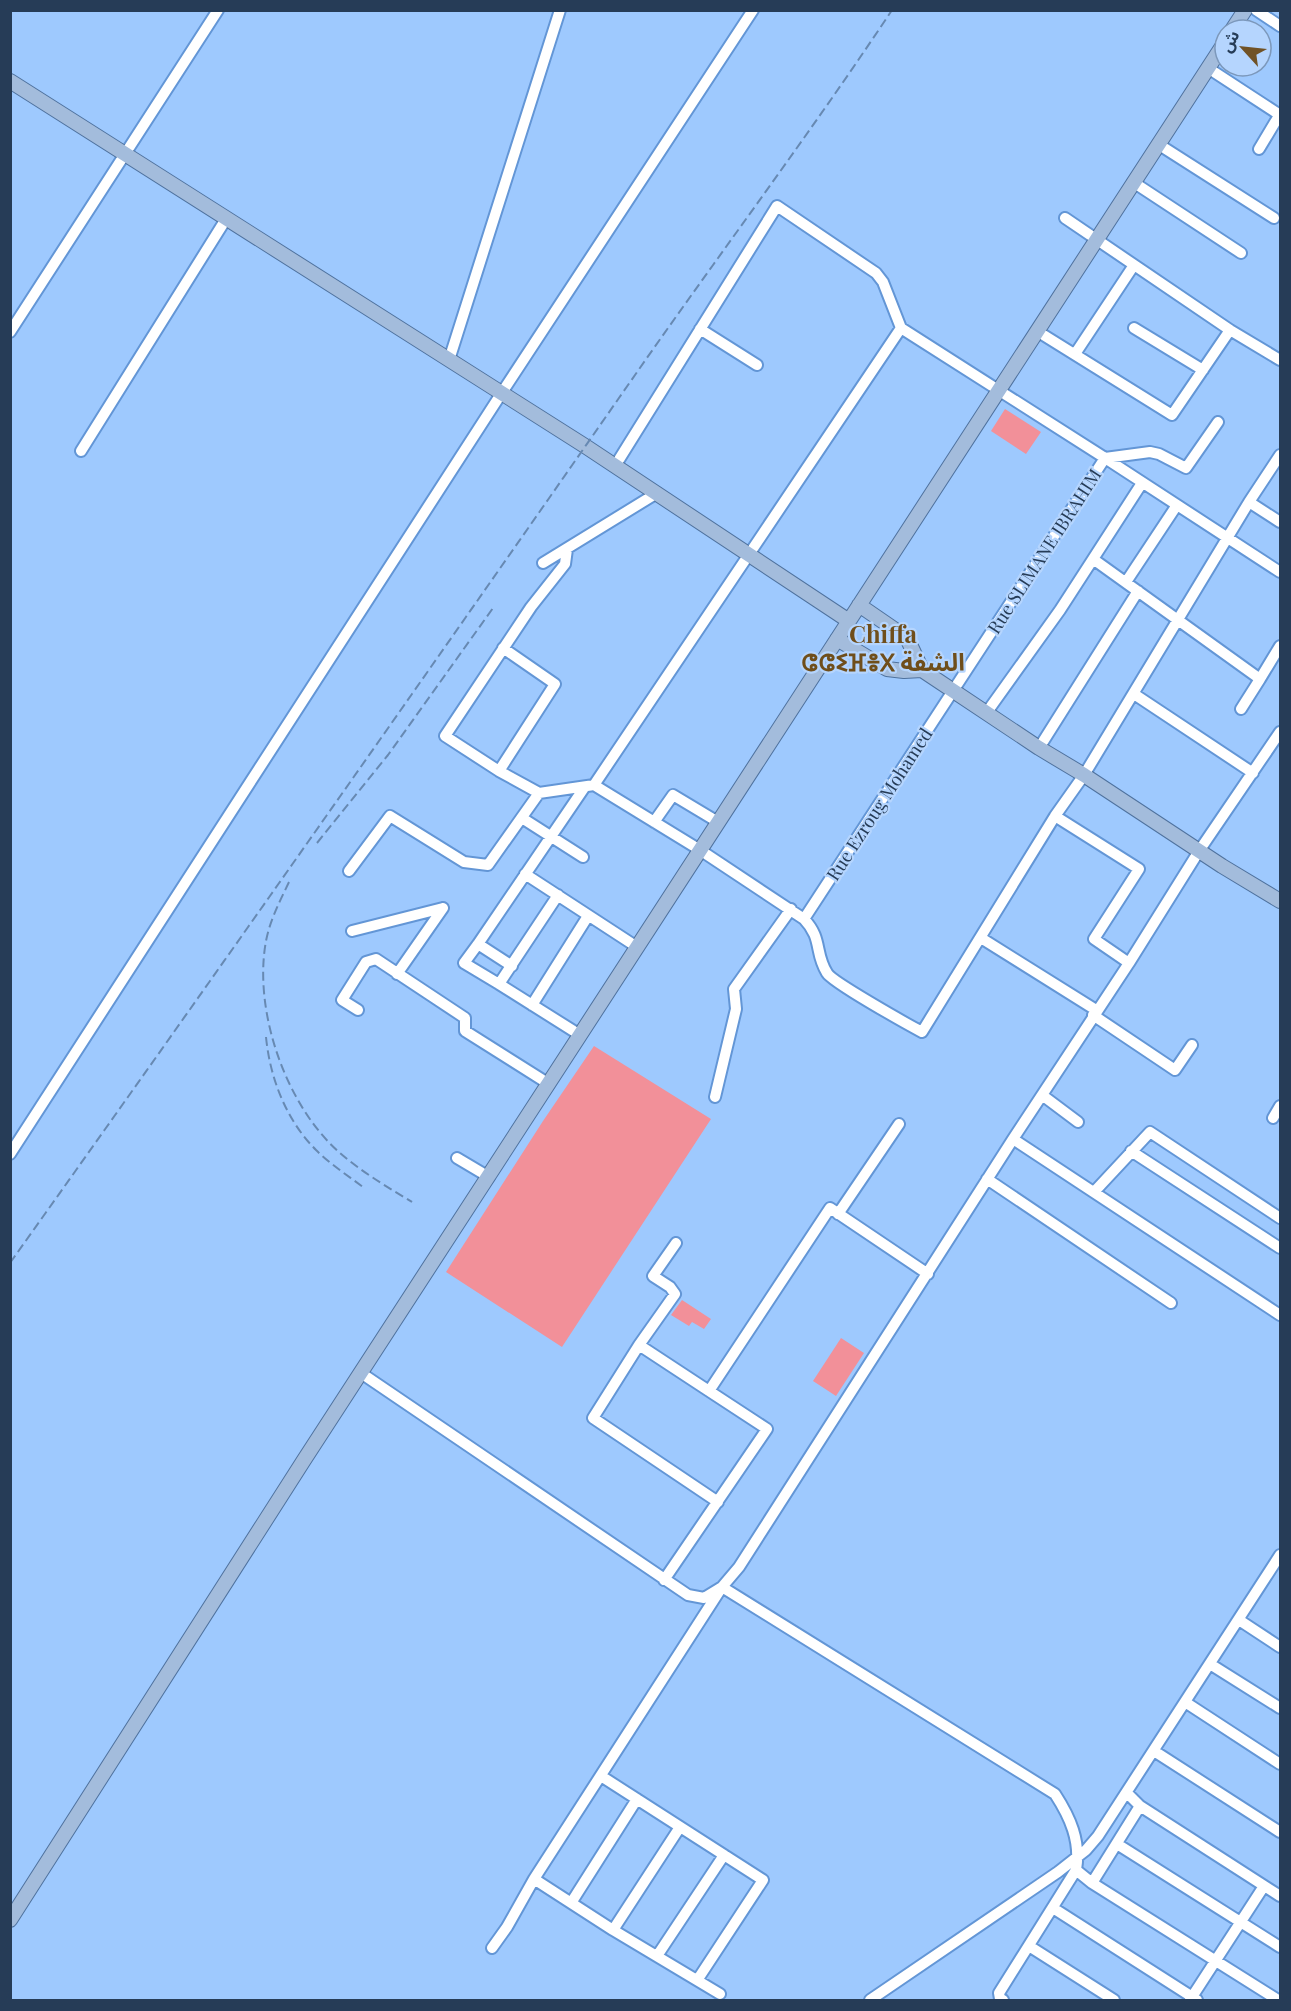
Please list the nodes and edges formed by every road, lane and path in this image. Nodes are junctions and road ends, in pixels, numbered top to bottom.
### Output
1 (218, 10) edge
2 (560, 10) edge
3 (753, 10) edge
4 (1256, 10) edge
5 (1281, 26) edge
6 (1213, 60) edge
7 (1208, 68) junction
8 (10, 81) edge
9 (1280, 115) edge
10 (1158, 144) junction
11 (1259, 149) dead end
12 (125, 155) junction
13 (1133, 182) junction
14 (1065, 218) dead end
15 (1274, 218) dead end
16 (226, 219) junction
17 (1096, 240) junction
18 (1241, 253) dead end
19 (1134, 265) junction
20 (901, 328) junction
21 (1134, 328) dead end
22 (700, 329) junction
23 (1230, 330) junction
24 (1037, 331) junction
25 (10, 332) edge
26 (1075, 354) junction
27 (449, 360) junction
28 (1281, 360) edge
29 (757, 365) dead end
30 (1203, 370) junction
31 (998, 391) junction
32 (501, 394) junction
33 (1218, 422) dead end
34 (81, 451) dead end
35 (1281, 455) edge
36 (1105, 458) junction
37 (615, 466) junction
38 (1142, 483) junction
39 (657, 494) junction
40 (1250, 502) junction
41 (1177, 505) junction
42 (1281, 522) edge
43 (1227, 539) junction
44 (567, 549) junction
45 (749, 556) junction
46 (1093, 559) junction
47 (543, 563) dead end
48 (1281, 572) edge
49 (1126, 582) junction
50 (1138, 591) junction
51 (859, 605) junction
52 (1178, 620) junction
53 (849, 621) junction
54 (837, 639) junction
55 (1281, 646) edge
56 (503, 648) junction
57 (922, 670) junction
58 (1260, 680) junction
59 (954, 690) junction
60 (1134, 694) junction
61 (1241, 709) dead end
62 (987, 712) junction
63 (1281, 732) edge
64 (1039, 748) junction
65 (499, 771) junction
66 (1253, 773) junction
67 (1084, 775) junction
68 (589, 786) junction
69 (539, 793) junction
70 (1055, 816) junction
71 (522, 818) junction
72 (654, 822) junction
73 (718, 822) junction
74 (550, 836) junction
75 (700, 850) junction
76 (1199, 851) junction
77 (583, 856) dead end
78 (349, 871) dead end
79 (525, 874) junction
80 (558, 895) junction
81 (1281, 902) edge
82 (790, 909) junction
83 (588, 916) junction
84 (804, 919) junction
85 (352, 931) dead end
86 (981, 938) junction
87 (478, 944) junction
88 (637, 947) junction
89 (1129, 963) junction
90 (512, 966) junction
91 (397, 974) junction
92 (499, 984) junction
93 (532, 1005) junction
94 (358, 1010) dead end
95 (1095, 1013) junction
96 (580, 1035) junction
97 (1192, 1046) dead end
98 (549, 1084) junction
99 (1042, 1095) junction
100 (715, 1097) dead end
101 (1281, 1106) edge
102 (1273, 1118) dead end
103 (1078, 1122) dead end
104 (899, 1124) dead end
105 (1013, 1139) junction
106 (1131, 1151) junction
107 (10, 1154) edge
108 (457, 1158) dead end
109 (489, 1177) junction
110 (987, 1179) junction
111 (1094, 1192) junction
112 (838, 1214) junction
113 (1281, 1218) edge
114 (676, 1243) dead end
115 (1281, 1248) edge
116 (928, 1274) junction
117 (1171, 1303) dead end
118 (1281, 1315) edge
119 (639, 1345) junction
120 (361, 1373) junction
121 (709, 1391) junction
122 (718, 1502) junction
123 (1280, 1559) edge
124 (664, 1580) junction
125 (722, 1587) junction
126 (1239, 1620) junction
127 (1281, 1647) edge
128 (1210, 1664) junction
129 (1185, 1702) junction
130 (1281, 1708) edge
131 (1154, 1751) junction
132 (1281, 1764) edge
133 (601, 1776) junction
134 (1127, 1793) junction
135 (637, 1799) junction
136 (1140, 1806) junction
137 (680, 1827) junction
138 (1281, 1832) edge
139 (1117, 1844) junction
140 (724, 1855) junction
141 (1078, 1857) junction
142 (1076, 1870) junction
143 (534, 1879) junction
144 (1092, 1883) junction
145 (1264, 1886) junction
146 (1281, 1896) edge
147 (571, 1903) junction
148 (1053, 1908) junction
149 (10, 1920) edge
150 (1241, 1922) junction
151 (613, 1930) junction
152 (1029, 1946) junction
153 (1281, 1947) edge
154 (492, 1948) dead end
155 (657, 1956) junction
156 (1215, 1962) junction
157 (698, 1979) junction
158 (720, 1994) dead end
159 (1194, 2000) edge
160 (870, 2001) edge
161 (1003, 2001) edge
162 (1114, 2001) edge
163 (1278, 2001) edge

1 - 12 street
2 - 27 street
3 - 32 street
4 - 5 street
6 - 7 main road
7 - 9 street
7 - 10 main road
8 - 12 main road
9 - 11 street
10 - 13 main road
10 - 15 street
12 - 16 main road
12 - 25 street
13 - 17 main road
13 - 18 street
14 - 17 street
16 - 27 main road
16 - 34 street
17 - 19 street
17 - 24 main road
19 - 23 street
19 - 26 street
20 - 22 street
20 - 31 street, Rue SLIMANE IBRAHIM
20 - 45 street
21 - 30 street
22 - 29 street
22 - 37 street
23 - 28 street
23 - 30 street
24 - 26 street
24 - 31 main road
26 - 30 street
27 - 32 main road
31 - 36 street, Rue SLIMANE IBRAHIM
31 - 51 main road
32 - 37 main road
32 - 107 street
33 - 36 street
35 - 40 street
36 - 38 street
36 - 59 street, Rue SLIMANE IBRAHIM
37 - 39 main road
38 - 41 street
38 - 46 street
39 - 44 street
39 - 45 main road
40 - 42 street
40 - 43 street
41 - 43 street
41 - 49 street
43 - 48 street
43 - 52 street
44 - 47 street
44 - 56 street
45 - 53 main road
45 - 68 street
46 - 49 street
46 - 62 street
49 - 50 street
50 - 52 street
50 - 64 street
51 - 53 main road
51 - 57 main road
52 - 58 street
52 - 60 street
53 - 54 main road
54 - 57 main road
54 - 73 main road
55 - 58 street
56 - 65 street
56 - 65 street
57 - 59 main road
58 - 61 street
59 - 62 main road
59 - 84 street, Rue Ezroug Mohamed
60 - 66 street
60 - 67 street
62 - 64 main road
63 - 66 street
64 - 67 main road
65 - 69 street
66 - 76 street
67 - 70 street
67 - 76 main road
68 - 69 street
68 - 72 street
68 - 74 street
69 - 71 street
70 - 86 street
70 - 89 street
71 - 74 street
71 - 78 street
72 - 73 street
72 - 75 street
73 - 75 main road
74 - 77 street
74 - 79 street
75 - 82 street
75 - 88 main road
76 - 81 main road
76 - 89 street
79 - 80 street
79 - 87 street
80 - 83 street
80 - 90 street
82 - 84 street
82 - 100 street
83 - 88 street
83 - 93 street
84 - 86 street
85 - 91 street
86 - 95 street
87 - 90 street
87 - 92 street
88 - 96 main road
89 - 95 street
90 - 92 street
91 - 94 street
91 - 98 street
92 - 93 street
93 - 96 street
95 - 97 street
95 - 99 street
96 - 98 main road
98 - 109 main road
99 - 103 street
99 - 105 street
101 - 102 street
104 - 112 street
105 - 110 street
105 - 111 street
106 - 111 street
106 - 113 street
106 - 115 street
108 - 109 street
109 - 120 main road
110 - 116 street
110 - 117 street
111 - 118 street
112 - 116 street
112 - 121 street
114 - 119 street
116 - 125 street
119 - 121 street
119 - 122 street
120 - 124 street
120 - 149 main road
121 - 122 street
122 - 124 street
123 - 126 street
124 - 125 street
125 - 133 street
125 - 141 street
126 - 127 street
126 - 128 street
128 - 129 street
128 - 130 street
129 - 131 street
129 - 132 street
131 - 134 street
131 - 138 street
133 - 135 street
133 - 143 street
134 - 136 street
134 - 141 street
135 - 137 street
135 - 147 street
136 - 139 street
136 - 145 street
137 - 140 street
137 - 151 street
139 - 144 street
139 - 150 street
140 - 155 street
140 - 157 street
141 - 142 street
141 - 160 street
142 - 144 street
142 - 148 street
143 - 147 street
143 - 154 street
144 - 156 street
145 - 146 street
145 - 150 street
147 - 151 street
148 - 152 street
148 - 159 street
150 - 153 street
150 - 156 street
151 - 155 street
152 - 161 street
152 - 162 street
155 - 157 street
156 - 159 street
156 - 163 street
157 - 158 street

